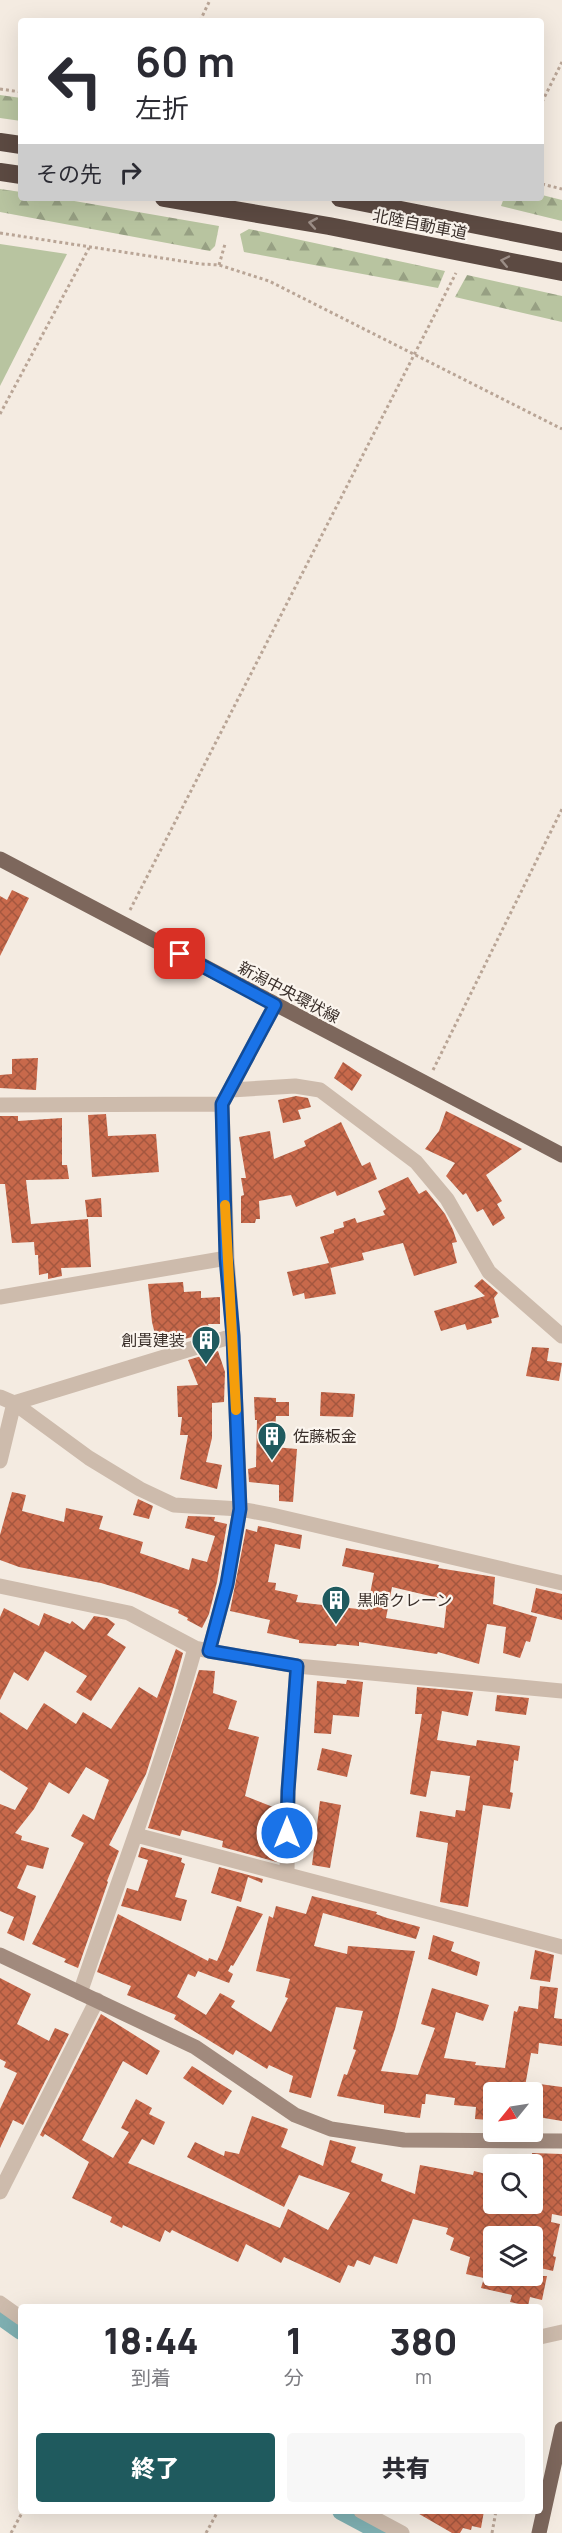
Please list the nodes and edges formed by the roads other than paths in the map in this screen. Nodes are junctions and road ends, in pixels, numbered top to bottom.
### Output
1 (0, 142) edge
2 (18, 145) edge
3 (0, 172) edge
4 (18, 175) edge
5 (182, 201) edge
6 (355, 201) edge
7 (562, 242) edge
8 (562, 272) edge
9 (0, 859) edge
10 (275, 1005) junction
11 (231, 1090) junction
12 (222, 1104) junction
13 (0, 1105) edge
14 (562, 1155) edge
15 (226, 1258) junction
16 (0, 1297) edge
17 (233, 1336) junction
18 (562, 1336) edge
19 (7, 1400) edge
20 (0, 1461) edge
21 (240, 1509) junction
22 (562, 1583) edge
23 (0, 1586) edge
24 (202, 1649) junction
25 (297, 1666) junction
26 (562, 1691) edge
27 (136, 1835) junction
28 (287, 1874) junction
29 (562, 1947) edge
30 (0, 1955) edge
31 (80, 1993) junction
32 (97, 2000) junction
33 (562, 2141) edge
34 (0, 2192) edge
35 (0, 2302) edge
36 (18, 2316) edge
37 (562, 2332) edge
38 (543, 2336) edge
39 (562, 2429) edge
40 (367, 2514) edge
41 (402, 2533) edge
42 (539, 2533) edge

1 - 2 highway
3 - 4 highway
8 -> 5 highway, 北陸自動車道
6 - 7 highway, 北陸自動車道
9 - 10 main road, 新潟中央環状線
10 - 11 street
10 - 14 main road, 新潟中央環状線
11 - 12 street
11 - 18 street
12 - 13 street
12 - 15 street
15 - 16 street
15 - 17 street
17 - 19 street
17 - 21 street
19 - 20 street
19 - 21 street
21 - 22 street
21 - 24 street
23 - 24 street
24 - 25 street
24 - 27 street
25 - 26 street
25 - 28 street
27 - 28 street
27 - 31 street
28 - 29 street
30 - 31 street
31 - 32 street
32 - 33 street
32 - 34 street
35 - 36 street
37 - 38 street
39 - 42 main road
40 - 41 street

